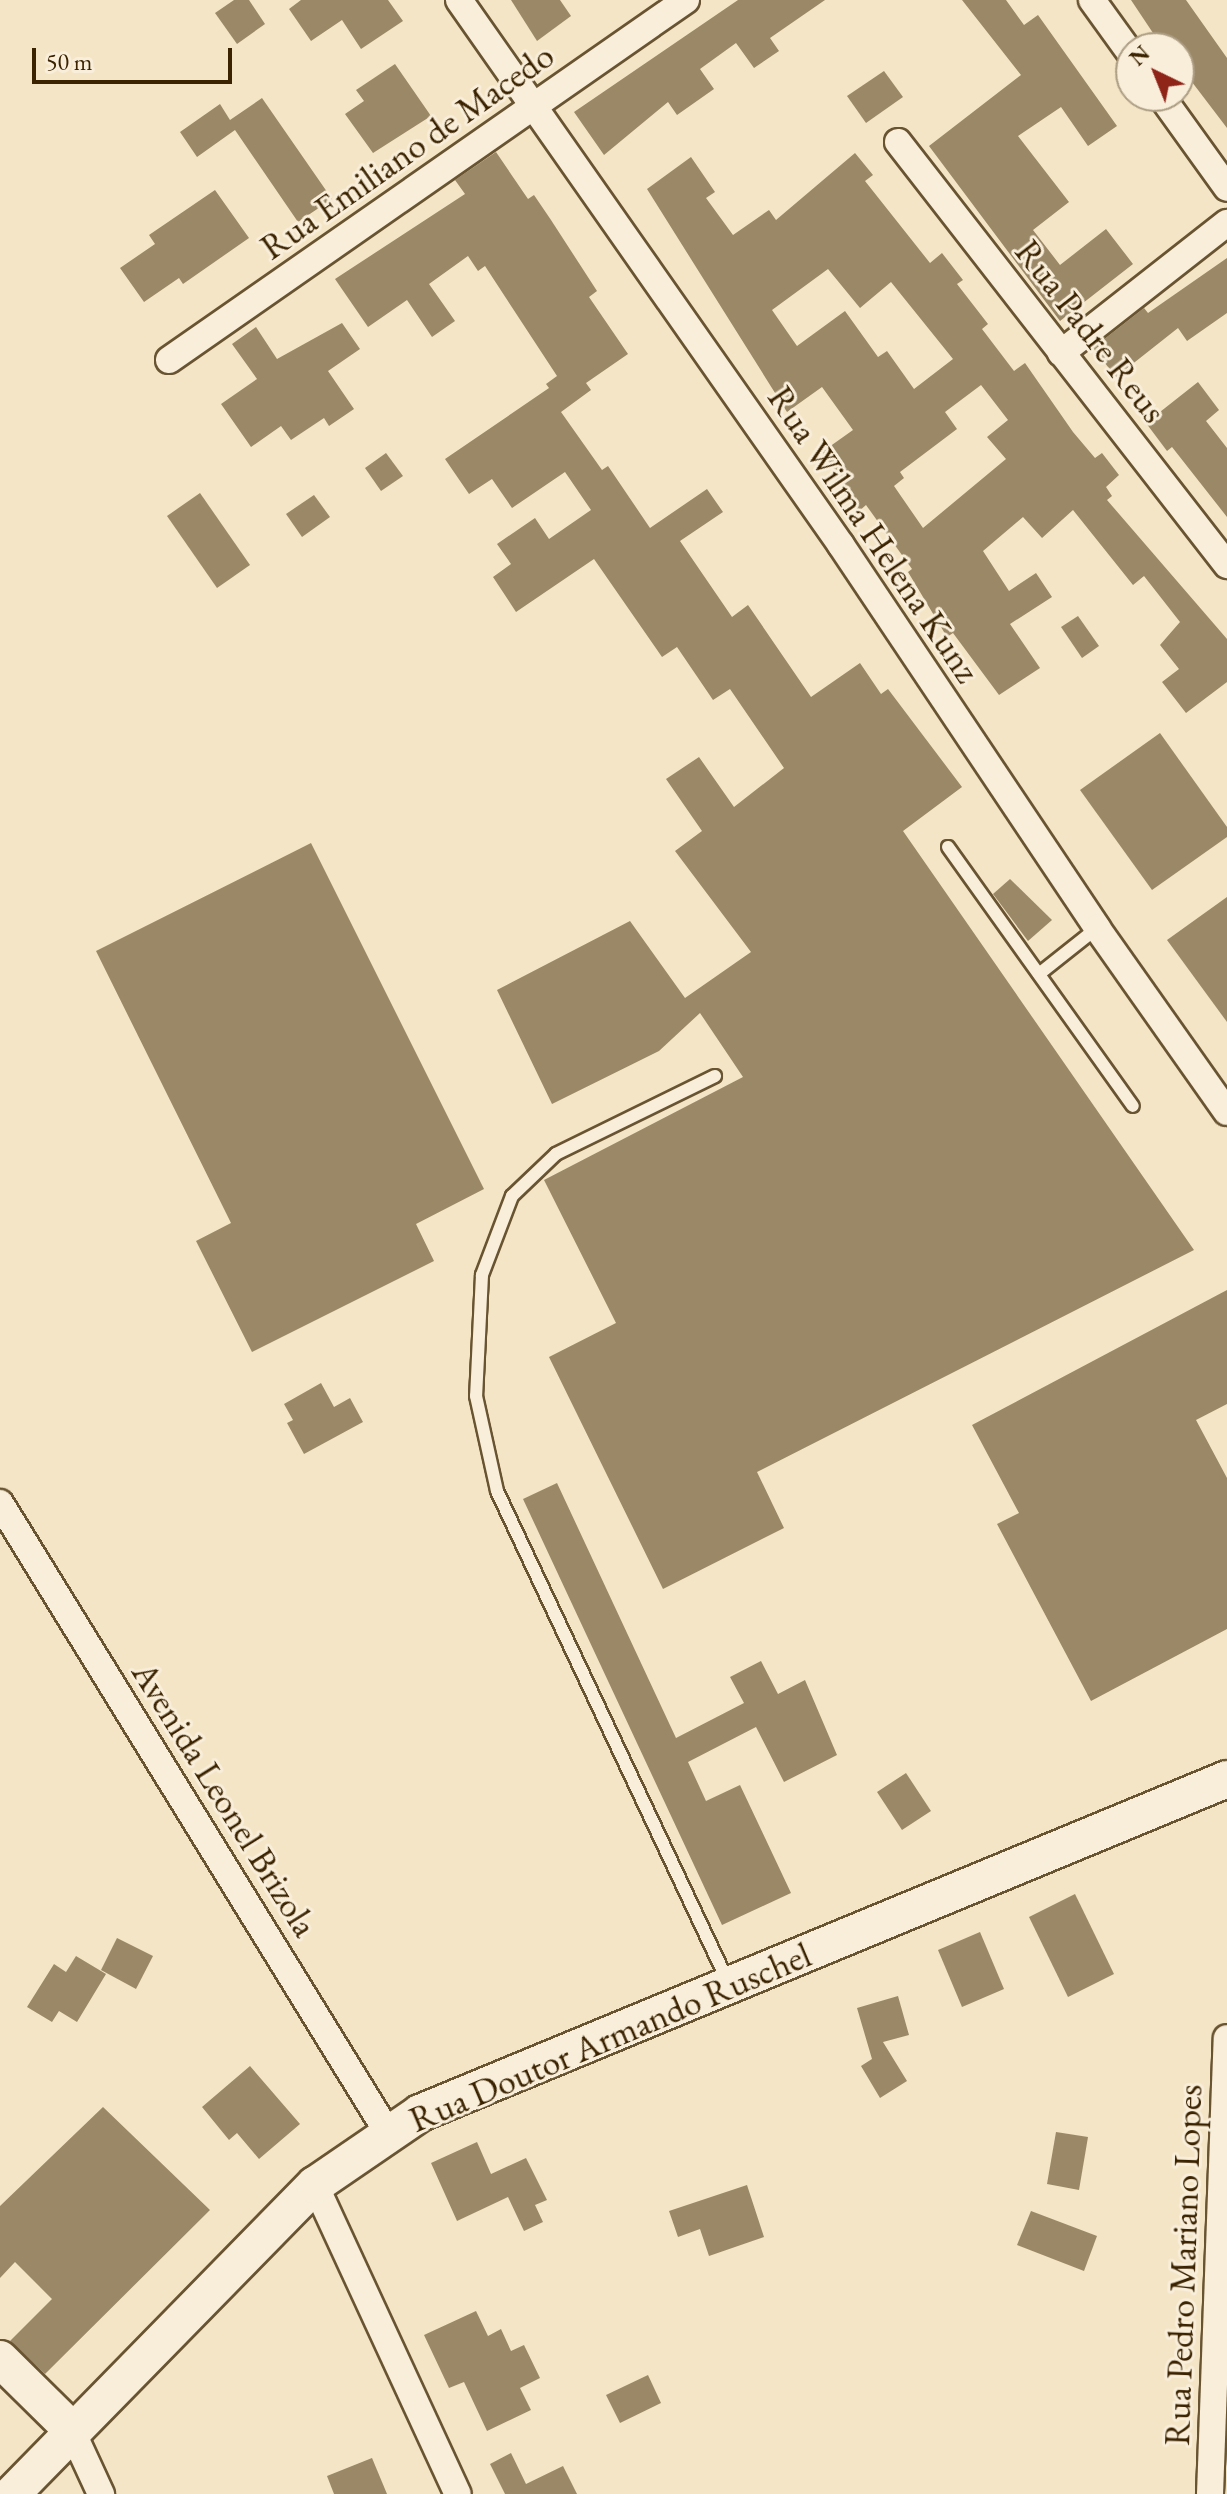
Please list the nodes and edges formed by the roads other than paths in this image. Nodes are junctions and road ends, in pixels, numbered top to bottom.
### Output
1 (459, 0) edge
2 (686, 0) edge
3 (1092, 0) edge
4 (1115, 32) edge
5 (532, 109) junction
6 (1172, 112) edge
7 (898, 142) dead end
8 (1227, 188) edge
9 (1227, 223) edge
10 (1061, 353) junction
11 (169, 360) dead end
12 (1227, 565) edge
13 (948, 847) dead end
14 (1097, 928) junction
15 (1039, 974) junction
16 (715, 1076) dead end
17 (1133, 1106) dead end
18 (1227, 1112) edge
19 (0, 1503) edge
20 (1227, 1779) edge
21 (729, 1985) junction
22 (1227, 2038) edge
23 (388, 2133) junction
24 (315, 2185) junction
25 (0, 2359) edge
26 (71, 2429) junction
27 (12, 2494) edge
28 (101, 2494) edge
29 (458, 2494) edge
30 (1210, 2494) edge

1 - 5 street, Rua Wilma Helena Kunz
2 - 5 street, Rua Emiliano de Macedo
3 - 4 street
5 - 11 street, Rua Emiliano de Macedo
5 - 14 street, Rua Wilma Helena Kunz
6 - 8 street
7 - 10 street, Rua Padre Reus
9 - 10 street
10 - 12 street, Rua Padre Reus
13 - 15 lane
14 - 15 lane
14 - 18 street, Rua Wilma Helena Kunz
15 - 17 lane
16 - 21 lane
19 - 23 street, Avenida Leonel Brizola
20 - 21 main road, Rua Doutor Armando Ruschel
21 - 23 main road, Rua Doutor Armando Ruschel
22 - 30 street, Rua Pedro Mariano Lopes
23 - 24 main road, Rua Doutor Armando Ruschel
24 - 26 main road, Rua Doutor Armando Ruschel
24 - 29 street
25 - 26 main road
26 - 27 main road, Rua Doutor Armando Ruschel
26 - 28 street

